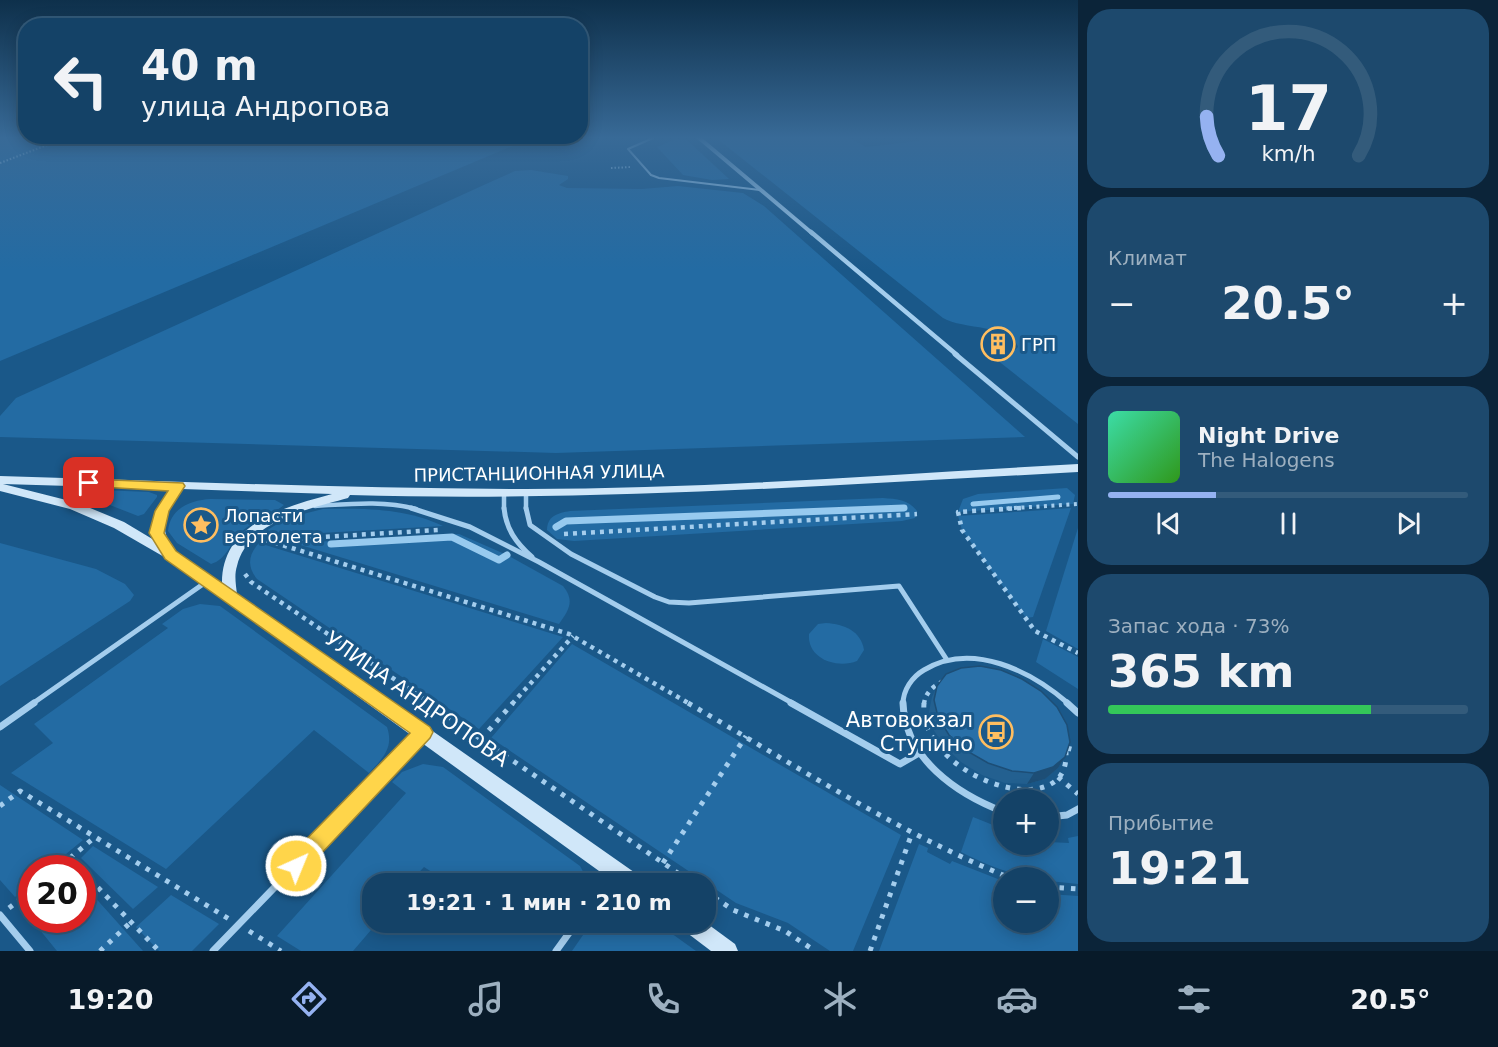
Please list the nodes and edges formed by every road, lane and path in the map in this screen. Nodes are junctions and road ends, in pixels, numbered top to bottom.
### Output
1 (677, 181) edge
2 (750, 181) edge
3 (760, 190) junction
4 (1078, 457) edge
5 (1078, 468) edge
6 (0, 480) edge
7 (178, 486) junction
8 (0, 488) edge
9 (358, 491) junction
10 (504, 493) junction
11 (526, 493) junction
12 (1078, 504) edge
13 (298, 508) junction
14 (917, 514) dead end
15 (441, 530) dead end
16 (540, 536) junction
17 (258, 537) dead end
18 (268, 540) junction
19 (171, 555) junction
20 (539, 562) junction
21 (244, 570) dead end
22 (208, 582) junction
23 (230, 597) junction
24 (573, 636) junction
25 (1078, 653) edge
26 (947, 660) junction
27 (1078, 713) edge
28 (0, 727) edge
29 (424, 732) junction
30 (746, 736) junction
31 (481, 739) junction
32 (1067, 748) junction
33 (1078, 751) edge
34 (919, 753) junction
35 (1058, 777) junction
36 (1078, 794) edge
37 (0, 806) edge
38 (993, 808) edge
39 (1078, 809) edge
40 (1059, 816) edge
41 (912, 833) junction
42 (96, 837) junction
43 (74, 855) edge
44 (663, 863) junction
45 (993, 871) edge
46 (605, 873) edge
47 (678, 873) edge
48 (96, 886) edge
49 (1059, 888) edge
50 (1078, 889) edge
51 (716, 898) edge
52 (18, 901) edge
53 (0, 915) edge
54 (131, 922) junction
55 (238, 925) junction
56 (569, 933) edge
57 (704, 933) edge
58 (30, 951) edge
59 (100, 951) edge
60 (159, 951) edge
61 (213, 951) edge
62 (281, 951) edge
63 (556, 951) edge
64 (728, 951) edge
65 (814, 951) edge
66 (870, 951) edge

1 - 3 lane
2 - 3 street
3 - 4 street
5 - 11 main road, ПРИСТАНЦИОННАЯ УЛИЦА
6 - 7 main road, ПРИСТАНЦИОННАЯ УЛИЦА
7 - 9 main road, ПРИСТАНЦИОННАЯ УЛИЦА
7 - 19 main road, УЛИЦА АНДРОПОВА
8 - 19 main road, УЛИЦА АНДРОПОВА
9 - 10 main road, ПРИСТАНЦИОННАЯ УЛИЦА
9 - 13 main road
10 - 11 main road, ПРИСТАНЦИОННАЯ УЛИЦА
10 - 20 lane
11 - 16 lane
12 - 25 path
13 - 20 lane
13 - 23 main road
14 - 16 path
15 - 18 path
16 - 26 lane
17 - 18 path
18 - 24 path
19 - 22 main road, УЛИЦА АНДРОПОВА
20 - 34 lane
21 - 31 path
22 - 23 main road, УЛИЦА АНДРОПОВА
22 - 28 lane
23 - 29 main road, УЛИЦА АНДРОПОВА
24 - 30 path
24 - 31 path
26 - 27 lane
26 - 34 lane
29 - 46 main road, УЛИЦА АНДРОПОВА
29 - 55 lane
30 - 41 path
30 - 44 path
31 - 44 path
32 - 33 path
32 - 35 path
32 - 35 path
34 - 38 lane
35 - 36 path
37 - 42 path
39 - 40 lane
41 - 45 path
41 - 66 path
42 - 43 path
42 - 55 path
44 - 47 path
48 - 54 path
49 - 50 path
51 - 65 path
52 - 53 path
53 - 58 lane
54 - 59 path
54 - 60 path
55 - 61 lane
55 - 62 path
56 - 63 lane
57 - 64 main road

